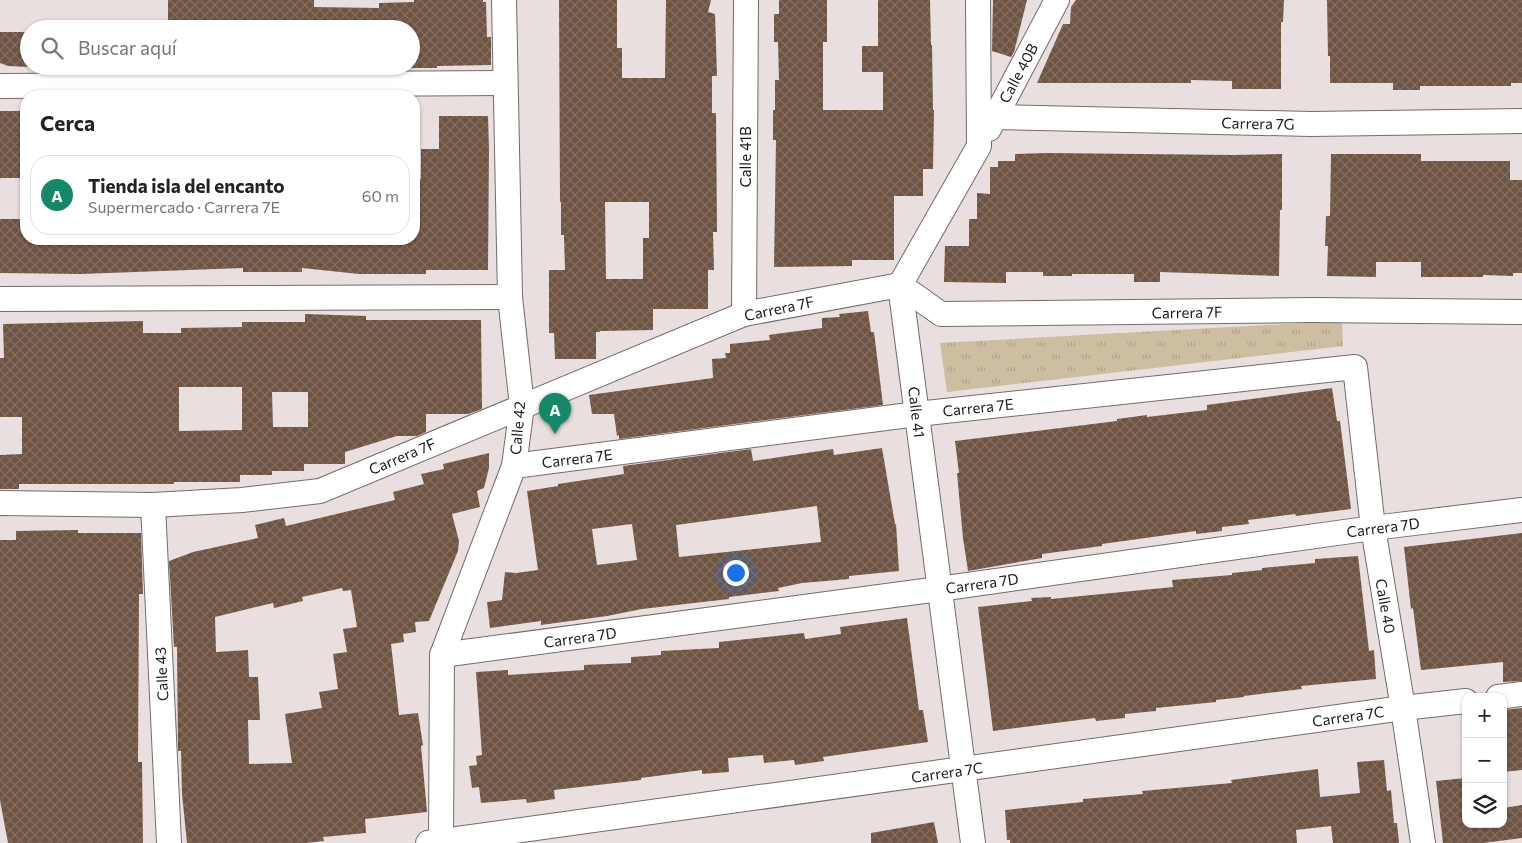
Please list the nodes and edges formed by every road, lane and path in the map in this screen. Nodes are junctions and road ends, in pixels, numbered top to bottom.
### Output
1 (504, 0) edge
2 (746, 0) edge
3 (978, 0) edge
4 (1057, 0) edge
5 (505, 83) junction
6 (0, 86) edge
7 (995, 117) junction
8 (1522, 121) edge
9 (979, 146) junction
10 (900, 285) junction
11 (510, 296) junction
12 (0, 298) edge
13 (1522, 312) edge
14 (744, 314) junction
15 (1355, 367) joint
16 (522, 406) junction
17 (917, 414) junction
18 (514, 466) junction
19 (0, 502) edge
20 (153, 504) junction
21 (1522, 510) edge
22 (1373, 528) junction
23 (939, 589) junction
24 (442, 655) junction
25 (1522, 694) edge
26 (1507, 696) edge
27 (1462, 701) edge
28 (1403, 708) junction
29 (964, 770) junction
30 (437, 842) edge
31 (169, 843) edge
32 (973, 843) edge
33 (1423, 843) edge

1 - 5 street, Calle 42
2 - 14 street, Calle 41B
3 - 9 street
4 - 7 street, Calle 40B
5 - 6 street
5 - 11 street, Calle 42
7 - 8 street, Carrera 7G
7 - 9 street, Calle 40B
9 - 10 street
10 - 13 street, Carrera 7F
10 - 14 street, Carrera 7F
10 - 17 street, Calle 41
11 - 12 street
11 - 16 street, Calle 42
14 - 16 street, Carrera 7F
15 - 17 street, Carrera 7E
15 - 22 street, Calle 40
16 - 18 street, Calle 42
16 - 20 street, Carrera 7F
17 - 18 street, Carrera 7E
17 - 23 street, Calle 41
18 - 24 street, Calle 42
19 - 20 street, Carrera 7F
20 - 31 street, Calle 43
21 - 22 street, Carrera 7D
22 - 23 street, Carrera 7D
22 - 28 street, Calle 40
23 - 24 street, Carrera 7D
23 - 29 street, Calle 41
24 - 30 street, Calle 42
25 - 26 street
27 - 28 street, Carrera 7C
28 - 29 street, Carrera 7C
28 - 33 street, Calle 40
29 - 30 street, Carrera 7C
29 - 32 street, Calle 41

